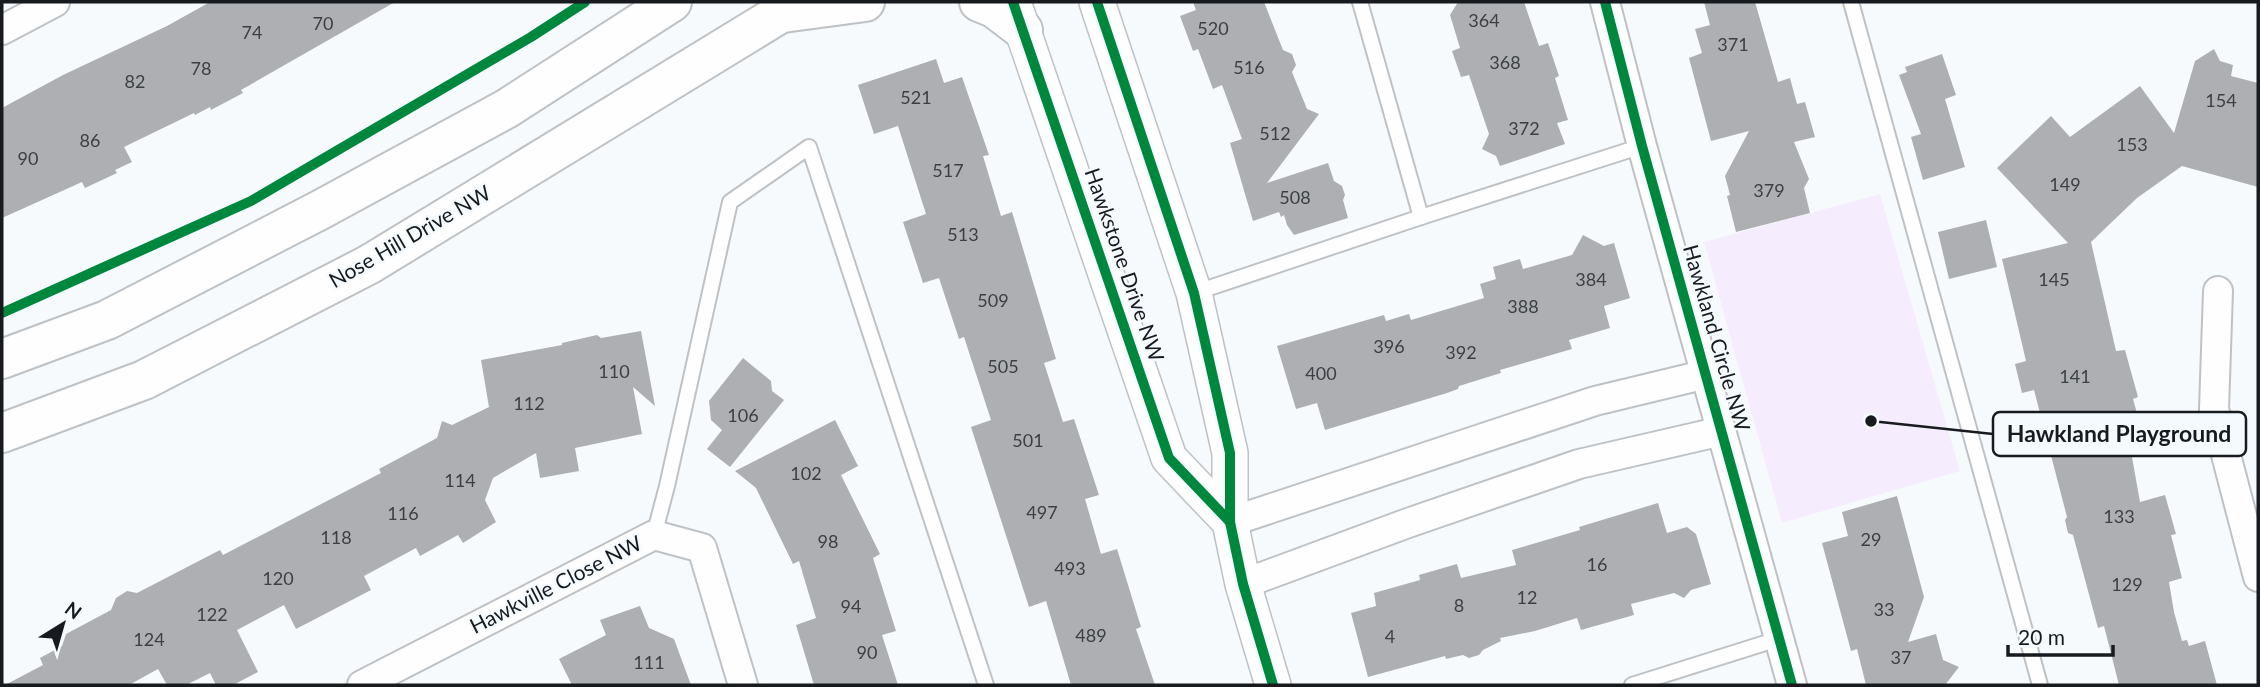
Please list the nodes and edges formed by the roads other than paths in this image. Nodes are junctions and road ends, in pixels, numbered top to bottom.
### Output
1 (55, 2) edge
2 (672, 2) edge
3 (865, 2) edge
4 (979, 2) edge
5 (1097, 2) edge
6 (1360, 2) edge
7 (1605, 2) edge
8 (1851, 2) edge
9 (791, 7) edge
10 (1018, 16) edge
11 (2, 30) edge
12 (1642, 146) junction
13 (1421, 217) junction
14 (2218, 291) dead end
15 (1194, 293) junction
16 (2, 359) edge
17 (1707, 374) junction
18 (1722, 430) junction
19 (2, 433) edge
20 (1230, 522) junction
21 (654, 535) junction
22 (2258, 577) edge
23 (1243, 584) junction
24 (1778, 639) junction
25 (362, 685) edge
26 (744, 685) edge
27 (986, 685) edge
28 (1273, 685) edge
29 (1632, 685) edge
30 (1792, 685) edge
31 (2040, 685) edge

1 - 11 street
2 - 16 main road
3 - 9 main road
4 - 10 main road
5 - 15 street
6 - 13 lane
7 - 12 street, Hawkland Circle NW
8 - 31 lane
9 - 19 main road, Nose Hill Drive NW
10 - 20 street, Hawkstone Drive NW
12 - 13 lane
12 - 17 street, Hawkland Circle NW
13 - 15 lane
14 - 22 street
15 - 20 street
17 - 18 street, Hawkland Circle NW
17 - 20 street, Hawkland Circle NW
18 - 23 street, Hawkland Circle NW
18 - 24 street, Hawkland Circle NW
20 - 23 street
21 - 25 street, Hawkville Close NW
21 - 26 street, Hawkville Close NW
21 - 27 lane
23 - 28 street
24 - 29 lane
24 - 30 street, Hawkland Circle NW

